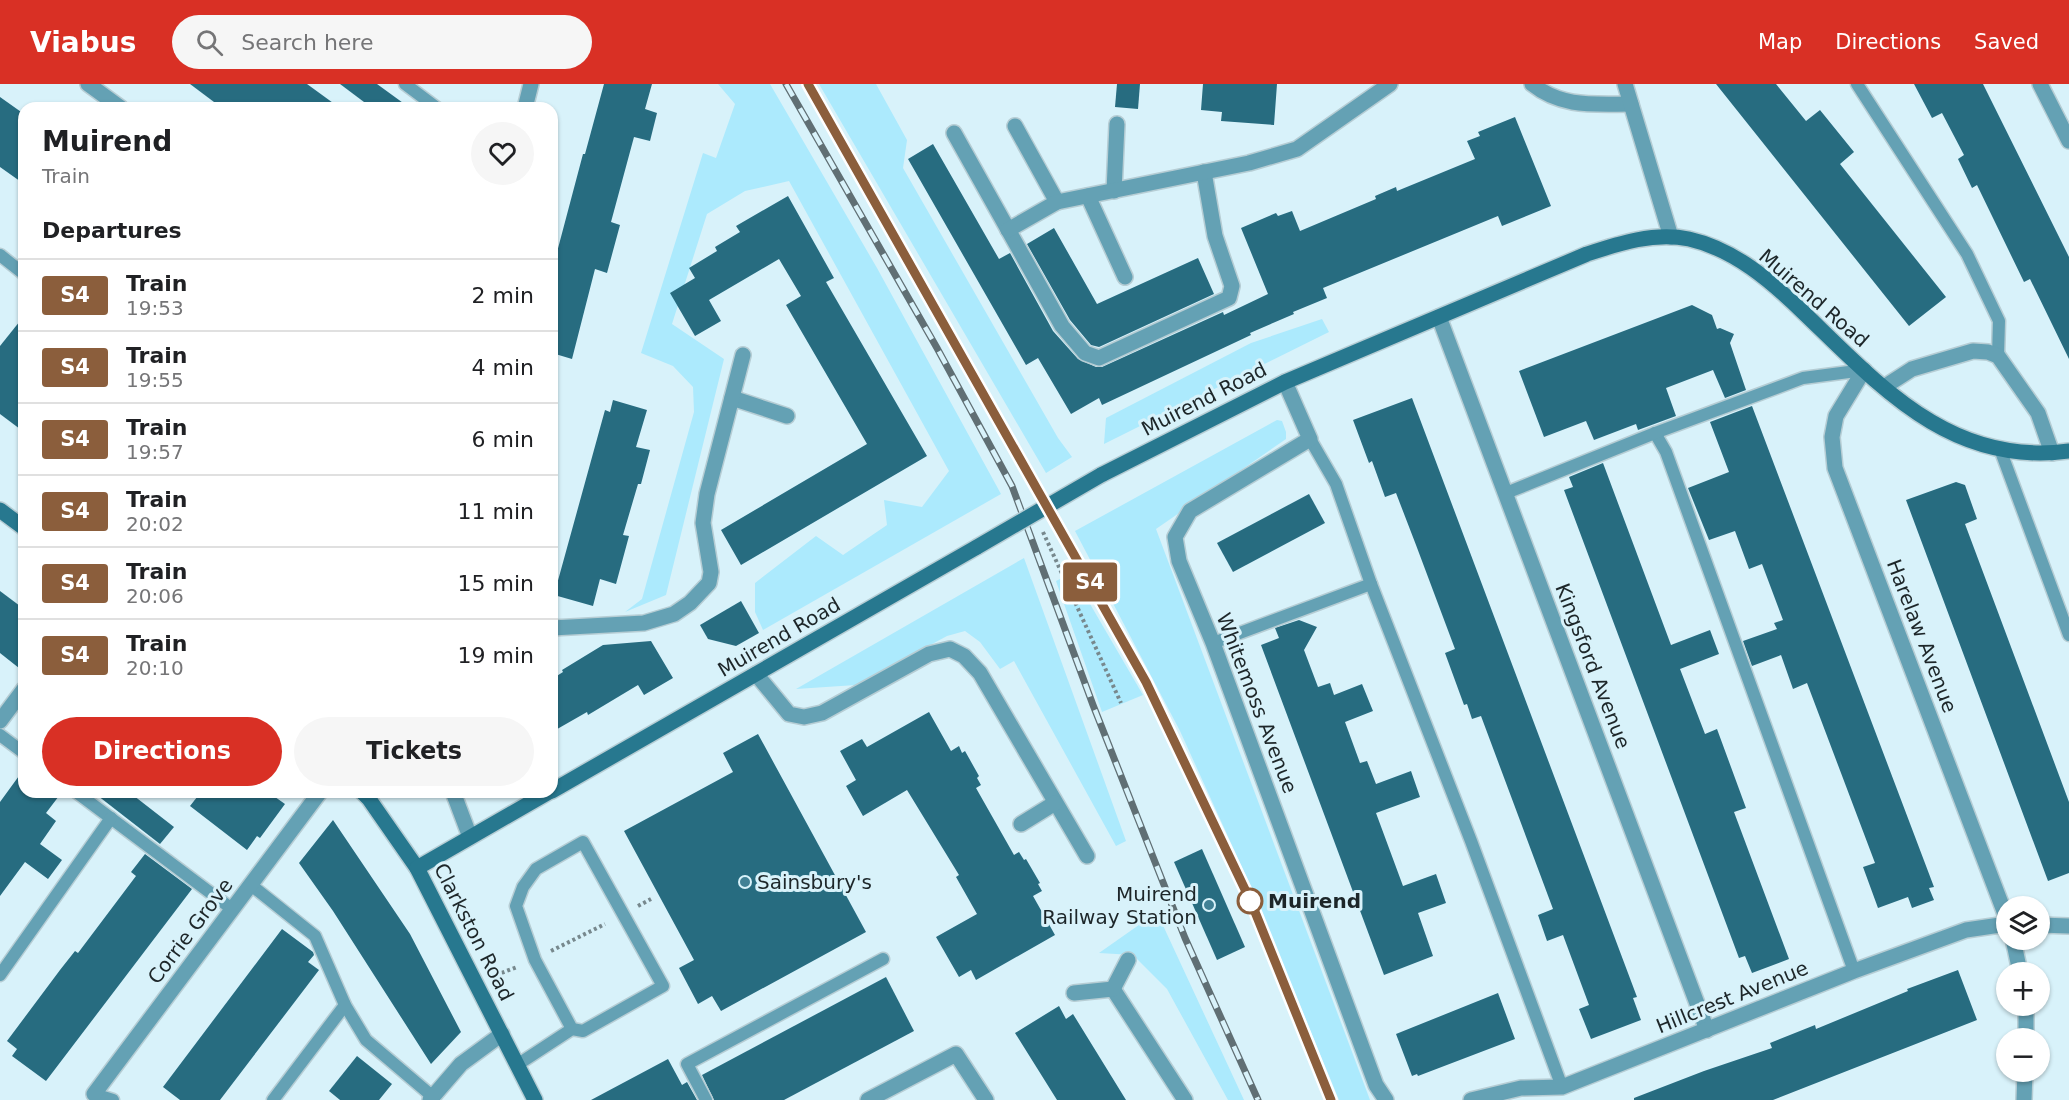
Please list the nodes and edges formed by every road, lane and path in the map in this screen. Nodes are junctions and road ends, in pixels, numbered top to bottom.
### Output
1 (88, 84) edge
2 (405, 84) edge
3 (531, 84) edge
4 (1390, 84) edge
5 (1532, 84) edge
6 (1625, 84) edge
7 (1857, 84) edge
8 (2040, 84) edge
9 (113, 102) edge
10 (429, 102) edge
11 (526, 102) edge
12 (1631, 104) junction
13 (1118, 124) dead end
14 (1015, 126) dead end
15 (954, 133) dead end
16 (2069, 141) edge
17 (1204, 172) junction
18 (1114, 190) junction
19 (1088, 196) junction
20 (1057, 202) junction
21 (1008, 230) junction
22 (1671, 237) junction
23 (0, 255) edge
24 (18, 269) edge
25 (1125, 277) dead end
26 (1438, 317) junction
27 (743, 355) dead end
28 (1998, 356) junction
29 (1864, 370) junction
30 (1285, 382) junction
31 (1884, 387) junction
32 (732, 398) junction
33 (787, 416) dead end
34 (1655, 433) junction
35 (1310, 439) junction
36 (2000, 449) junction
37 (2069, 451) edge
38 (2052, 453) junction
39 (1506, 493) junction
40 (0, 510) edge
41 (1035, 514) junction
42 (18, 524) edge
43 (1371, 584) junction
44 (558, 628) edge
45 (2069, 634) edge
46 (1213, 643) junction
47 (756, 675) junction
48 (18, 697) edge
49 (1121, 703) dead end
50 (0, 721) edge
51 (0, 735) edge
52 (18, 748) edge
53 (558, 787) edge
54 (84, 798) edge
55 (316, 798) edge
56 (368, 798) edge
57 (455, 798) edge
58 (539, 798) edge
59 (1055, 803) junction
60 (111, 818) junction
61 (1021, 824) dead end
62 (470, 837) junction
63 (1087, 856) dead end
64 (417, 868) junction
65 (251, 885) junction
66 (1998, 896) edge
67 (651, 899) dead end
68 (232, 909) junction
69 (623, 914) junction
70 (2050, 925) edge
71 (1996, 926) edge
72 (2069, 926) edge
73 (883, 959) dead end
74 (535, 960) junction
75 (1128, 960) dead end
76 (1854, 971) junction
77 (0, 975) edge
78 (475, 983) junction
79 (1113, 989) junction
80 (1074, 993) dead end
81 (345, 1005) junction
82 (572, 1029) junction
83 (1707, 1030) junction
84 (502, 1034) junction
85 (517, 1065) junction
86 (2025, 1082) edge
87 (1562, 1087) junction
88 (94, 1094) joint
89 (1524, 1094) edge
90 (431, 1098) edge
91 (112, 1100) edge
92 (273, 1100) edge
93 (535, 1100) edge
94 (706, 1100) edge
95 (868, 1100) edge
96 (986, 1100) edge
97 (1185, 1100) edge
98 (1386, 1100) edge
99 (1470, 1100) edge
100 (2024, 1100) edge

1 - 9 street
2 - 10 lane
3 - 11 street
4 - 17 street
5 - 12 street
6 - 12 street
7 - 28 lane
8 - 16 street
12 - 22 street
13 - 18 street
14 - 20 street
15 - 21 street
17 - 18 street
17 - 21 street
18 - 19 street
19 - 20 street
19 - 25 street
20 - 21 street
22 - 26 street, Muirend Road
22 - 29 street, Muirend Road
23 - 24 lane
26 - 30 street, Muirend Road
26 - 39 street, Kingsford Avenue
27 - 32 street
28 - 31 street
28 - 38 street
29 - 31 street, Muirend Road
29 - 34 lane
29 - 66 street, Harelaw Avenue
30 - 35 street
30 - 41 street, Muirend Road, bridge
31 - 36 street, Muirend Road
32 - 33 street
32 - 44 street
34 - 39 lane
34 - 76 lane
35 - 43 lane
35 - 46 street, Whitemoss Avenue
36 - 38 street, Muirend Road
36 - 45 lane
37 - 38 street, Muirend Road
39 - 83 street, Kingsford Avenue
40 - 42 street
41 - 47 street, Muirend Road, bridge
41 - 49 path
43 - 46 lane
43 - 87 lane
46 - 98 street, Whitemoss Avenue
47 - 53 street, Muirend Road
47 - 59 street
48 - 50 street
51 - 52 lane
54 - 60 lane
55 - 65 street, Corrie Grove
56 - 64 street, Clarkston Road
57 - 62 street
58 - 62 street, Muirend Road
59 - 61 street
59 - 63 street
60 - 68 lane
60 - 77 lane
62 - 64 street, Muirend Road
64 - 78 street, Clarkston Road
65 - 68 street, Corrie Grove
65 - 81 lane
67 - 69 path
68 - 88 street, Corrie Grove
69 - 74 path
69 - 74 lane
69 - 82 lane
70 - 72 street
71 - 76 street, Hillcrest Avenue
73 - 94 lane
74 - 78 path
74 - 82 lane
75 - 79 street
76 - 83 street, Hillcrest Avenue
78 - 84 street, Clarkston Road
79 - 80 street
79 - 97 street
81 - 90 lane
81 - 92 lane
82 - 85 lane
83 - 87 street, Hillcrest Avenue
84 - 85 street, Clarkston Road
84 - 90 street
85 - 93 street, Clarkston Road
86 - 100 street
87 - 89 street, Hillcrest Avenue
88 - 91 lane
89 - 99 street, Hillcrest Avenue
95 - 96 street

